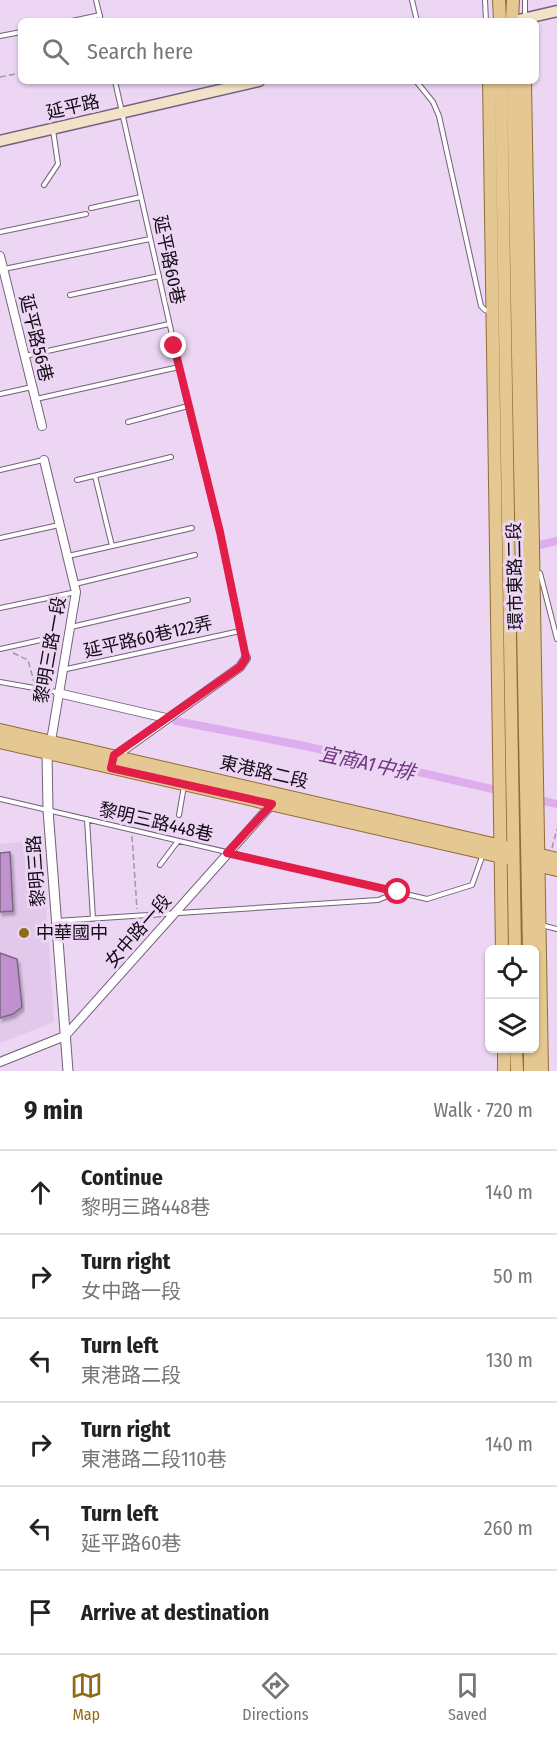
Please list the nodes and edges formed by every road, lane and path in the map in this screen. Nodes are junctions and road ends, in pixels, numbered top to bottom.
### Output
1 (96, 0) edge
2 (412, 0) edge
3 (486, 0) edge
4 (517, 0) edge
5 (499, 1) edge
6 (557, 11) edge
7 (100, 15) junction
8 (86, 18) edge
9 (100, 18) edge
10 (416, 18) edge
11 (486, 18) edge
12 (500, 18) edge
13 (519, 18) edge
14 (527, 18) edge
15 (18, 33) edge
16 (0, 36) edge
17 (18, 74) edge
18 (0, 77) edge
19 (116, 84) edge
20 (246, 84) edge
21 (418, 84) edge
22 (489, 84) edge
23 (501, 84) edge
24 (513, 84) edge
25 (525, 84) edge
26 (122, 113) junction
27 (52, 129) junction
28 (0, 141) edge
29 (44, 185) dead end
30 (141, 197) junction
31 (91, 208) dead end
32 (86, 214) dead end
33 (0, 232) edge
34 (150, 239) junction
35 (0, 256) edge
36 (3, 269) junction
37 (159, 276) junction
38 (3, 282) edge
39 (70, 295) dead end
40 (523, 310) junction
41 (498, 312) junction
42 (169, 324) junction
43 (25, 356) junction
44 (179, 367) junction
45 (32, 387) junction
46 (0, 394) edge
47 (35, 399) junction
48 (188, 406) junction
49 (128, 422) dead end
50 (42, 426) dead end
51 (171, 457) dead end
52 (44, 460) joint
53 (0, 470) edge
54 (95, 476) junction
55 (77, 480) dead end
56 (59, 525) junction
57 (192, 528) dead end
58 (0, 538) edge
59 (112, 546) junction
60 (195, 555) dead end
61 (67, 556) junction
62 (502, 572) junction
63 (528, 572) junction
64 (75, 588) junction
65 (188, 600) dead end
66 (0, 608) edge
67 (70, 627) junction
68 (240, 631) junction
69 (557, 639) edge
70 (41, 640) dead end
71 (2, 649) edge
72 (246, 658) joint
73 (62, 670) junction
74 (0, 682) edge
75 (36, 689) junction
76 (58, 693) junction
77 (166, 718) junction
78 (0, 730) edge
79 (0, 742) edge
80 (49, 747) junction
81 (113, 761) junction
82 (184, 784) junction
83 (282, 795) junction
84 (0, 799) edge
85 (272, 804) junction
86 (48, 810) junction
87 (179, 815) dead end
88 (87, 819) junction
89 (132, 829) junction
90 (557, 829) edge
91 (178, 841) junction
92 (500, 851) junction
93 (227, 853) junction
94 (483, 853) junction
95 (530, 857) edge
96 (160, 865) dead end
97 (557, 870) edge
98 (398, 892) junction
99 (173, 913) junction
100 (137, 916) junction
101 (93, 919) junction
102 (56, 921) junction
103 (502, 925) junction
104 (515, 925) junction
105 (534, 925) junction
106 (557, 929) edge
107 (502, 945) edge
108 (515, 945) edge
109 (530, 945) edge
110 (65, 1036) junction
111 (504, 1053) edge
112 (516, 1053) edge
113 (530, 1053) edge
114 (0, 1062) edge
115 (68, 1071) edge
116 (504, 1071) edge
117 (517, 1071) edge
118 (530, 1071) edge
119 (542, 1071) edge

1 - 7 lane
2 - 10 lane
3 - 11 lane
4 - 13 main road
5 - 12 main road
6 - 14 main road
7 - 8 lane
7 - 9 lane
15 - 16 lane
17 - 18 path
19 - 26 lane, 延平路60巷
20 - 26 main road, 延平路
21 - 41 lane
22 - 41 main road, 環市東路二段
23 - 41 main road, 環市東路二段
24 - 40 main road, 環市東路二段
25 - 40 main road, 環市東路二段
26 - 27 main road, 延平路
26 - 30 lane, 延平路60巷
27 - 28 main road, 延平路
27 - 29 lane
30 - 31 lane
30 - 34 lane, 延平路60巷
32 - 33 lane
34 - 36 lane
34 - 37 lane, 延平路60巷
35 - 36 street, 延平路56巷
36 - 38 street, 延平路56巷
37 - 39 lane
37 - 42 lane, 延平路60巷
38 - 43 street, 延平路56巷
40 - 41 lane
40 - 63 main road, 環市東路二段
41 - 62 main road, 環市東路二段
42 - 43 lane
42 - 44 lane, 延平路60巷
43 - 45 street, 延平路56巷
44 - 47 lane
44 - 48 lane, 延平路60巷
45 - 46 lane
45 - 47 street, 延平路56巷
47 - 50 street, 延平路56巷
48 - 49 lane
48 - 68 lane, 延平路60巷
51 - 54 lane
52 - 53 lane
52 - 56 street, 黎明三路一段
54 - 55 lane
54 - 59 lane
56 - 58 lane
56 - 61 street, 黎明三路一段
57 - 59 lane
59 - 61 lane
60 - 64 lane
61 - 64 street, 黎明三路一段
62 - 63 main road
62 - 92 main road, 環市東路二段
62 - 95 main road, 環市東路二段
63 - 69 lane
63 - 95 main road, 環市東路二段
64 - 66 lane
64 - 67 street, 黎明三路一段
65 - 67 lane
67 - 73 street, 黎明三路一段
68 - 72 lane, 延平路60巷
68 - 73 lane, 延平路60巷122弄
70 - 71 lane
71 - 75 path
72 - 77 street
73 - 76 street, 黎明三路一段
74 - 75 lane
75 - 76 lane
76 - 77 street
76 - 80 street, 黎明三路一段
77 - 81 street
78 - 80 main road, 東港路二段
79 - 80 main road, 東港路二段
80 - 81 main road, 東港路二段
80 - 86 street, 黎明三路
81 - 82 main road, 東港路二段
81 - 83 main road, 東港路二段
82 - 85 main road, 東港路二段
82 - 87 lane
83 - 85 street, 女中路一段
83 - 92 main road, 東港路二段
84 - 86 lane, 黎明三路448巷
85 - 93 street, 女中路一段
85 - 94 main road, 東港路二段
86 - 88 lane, 黎明三路448巷
86 - 102 street, 黎明三路
88 - 89 lane, 黎明三路448巷
88 - 101 lane
89 - 91 lane, 黎明三路448巷
89 - 100 path
90 - 95 path
91 - 93 lane, 黎明三路448巷
91 - 96 lane
92 - 94 main road, 東港路二段
92 - 95 main road, 東港路二段
92 - 103 main road, 環市東路二段
93 - 98 lane, 黎明三路448巷
93 - 99 street, 女中路一段
94 - 98 lane, 黎明三路448巷
95 - 97 main road, 東港路二段
95 - 104 main road, 環市東路二段
95 - 105 main road, 環市東路二段
98 - 99 lane
99 - 100 lane
99 - 110 street, 女中路一段
100 - 101 lane
101 - 102 lane
102 - 110 street, 黎明三路
103 - 104 lane
103 - 107 main road, 環市東路二段
104 - 105 lane
104 - 108 main road, 環市東路二段
105 - 106 lane
105 - 109 main road, 環市東路二段
105 - 119 main road, 環市東路二段
110 - 114 street, 女中路一段
110 - 115 street, 黎明三路
111 - 116 main road
112 - 117 main road
113 - 118 main road

